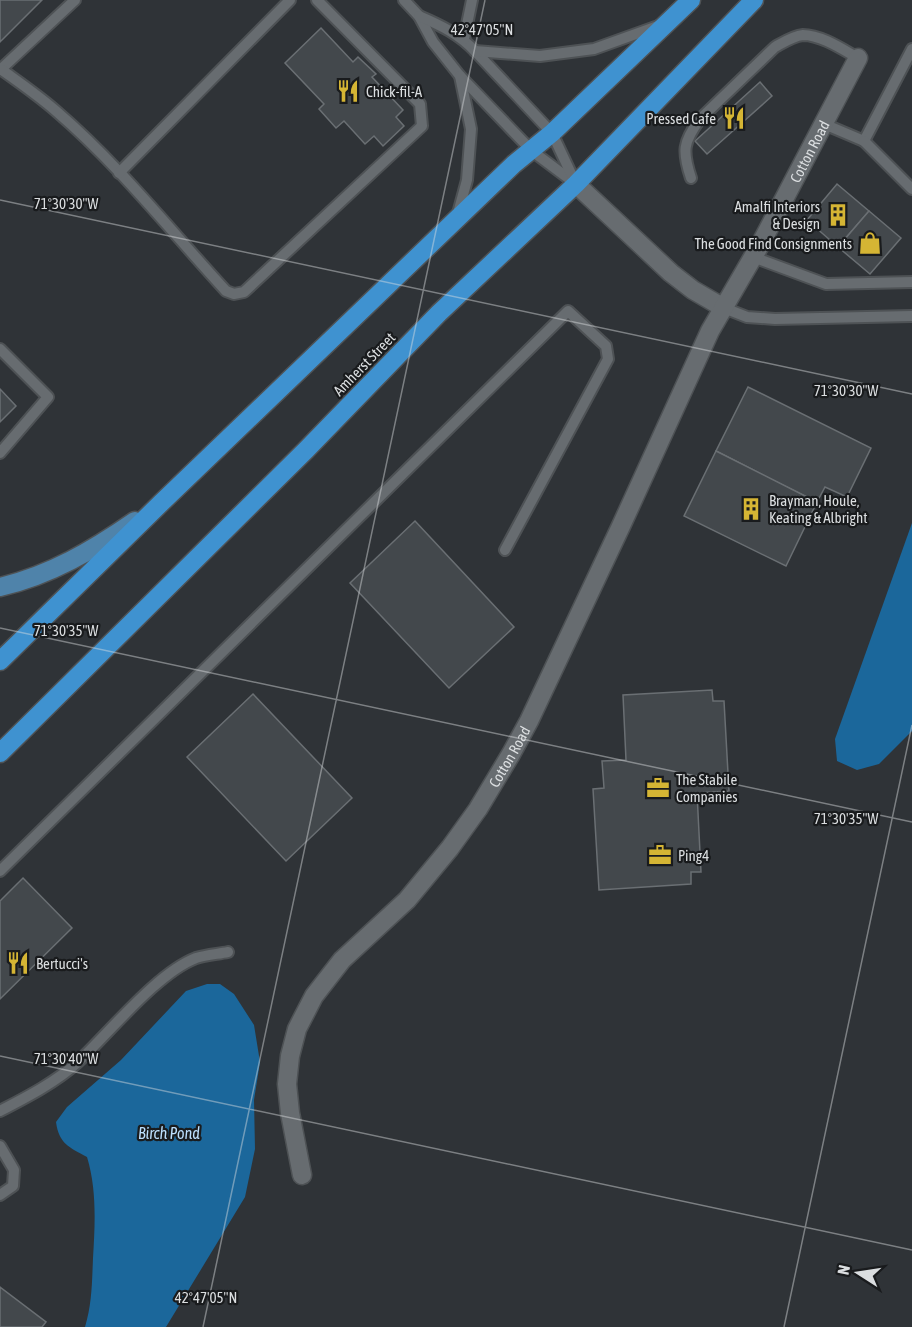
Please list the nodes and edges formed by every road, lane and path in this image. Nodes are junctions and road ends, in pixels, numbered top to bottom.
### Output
1 (75, 0) edge
2 (290, 0) edge
3 (317, 0) edge
4 (404, 0) edge
5 (472, 0) edge
6 (691, 0) edge
7 (754, 0) edge
8 (419, 16) junction
9 (667, 22) junction
10 (464, 39) junction
11 (912, 49) edge
12 (476, 51) junction
13 (858, 57) joint
14 (1, 70) edge
15 (460, 75) junction
16 (824, 124) junction
17 (552, 133) junction
18 (864, 141) junction
19 (532, 151) junction
20 (119, 173) junction
21 (691, 178) dead end
22 (576, 184) junction
23 (912, 189) edge
24 (456, 220) junction
25 (753, 258) junction
26 (912, 282) edge
27 (724, 308) junction
28 (912, 316) edge
29 (0, 350) edge
30 (0, 453) edge
31 (161, 503) junction
32 (505, 550) dead end
33 (0, 586) edge
34 (0, 661) edge
35 (0, 753) edge
36 (0, 871) edge
37 (228, 952) dead end
38 (0, 1111) edge
39 (0, 1146) edge
40 (302, 1175) dead end
41 (0, 1195) edge

1 - 14 lane
2 - 20 lane
3 - 20 lane
4 - 8 lane
5 - 10 lane
6 - 9 highway
7 - 22 highway, Amherst Street
8 - 10 lane
8 - 15 lane
9 - 12 lane
9 - 17 highway
10 - 12 lane
11 - 18 lane
12 - 17 lane
13 - 16 street, Cotton Road
13 - 21 lane
14 - 20 lane
15 - 19 lane
15 - 24 lane
16 - 18 lane
16 - 25 street, Cotton Road
17 - 19 highway
17 - 22 lane
18 - 23 lane
19 - 22 lane
19 - 24 highway
22 - 27 street
22 - 35 highway, Amherst Street
24 - 31 highway
25 - 26 lane
25 - 27 street, Cotton Road
27 - 28 lane
27 - 40 street, Cotton Road
29 - 30 lane
31 - 33 main road
31 - 34 highway
32 - 36 lane
37 - 38 lane
39 - 41 lane

